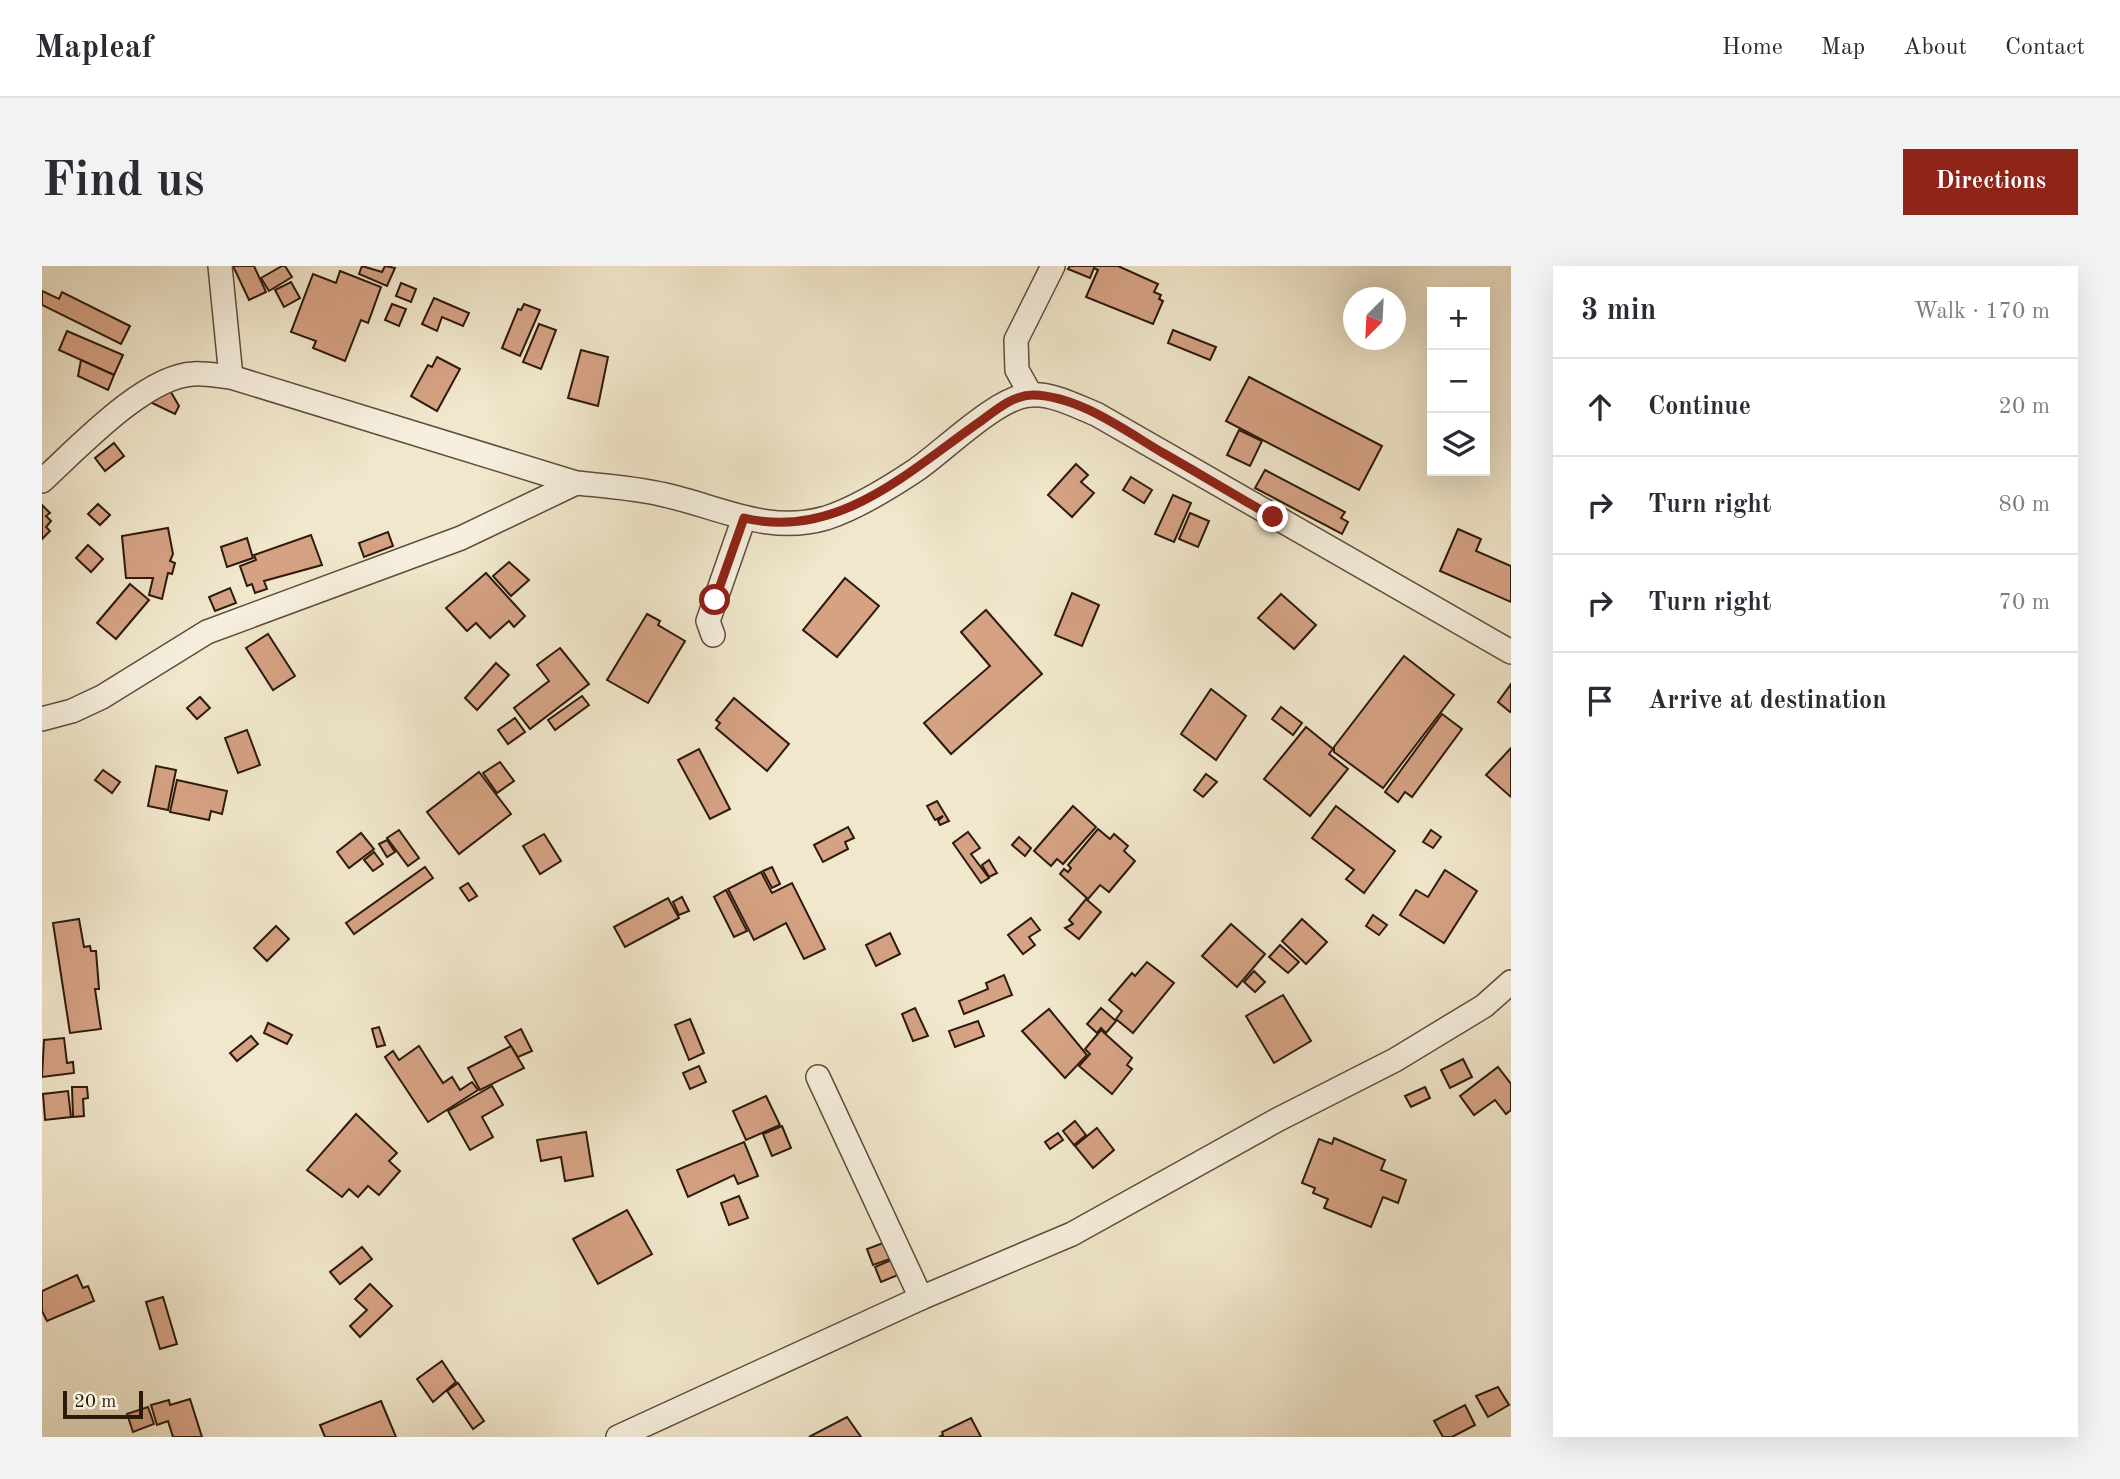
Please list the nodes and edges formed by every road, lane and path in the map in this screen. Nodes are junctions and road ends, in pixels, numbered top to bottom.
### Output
1 (220, 266) edge
2 (1053, 266) edge
3 (231, 377) junction
4 (1031, 395) junction
5 (42, 481) edge
6 (576, 483) junction
7 (744, 518) junction
8 (713, 635) dead end
9 (1511, 652) edge
10 (42, 719) edge
11 (1511, 982) edge
12 (818, 1077) dead end
13 (921, 1298) junction
14 (618, 1437) edge

1 - 3 street
2 - 4 street
3 - 5 street
3 - 6 street
4 - 7 street
4 - 9 street
6 - 7 street
6 - 10 street
7 - 8 street
11 - 13 street
12 - 13 street
13 - 14 street

